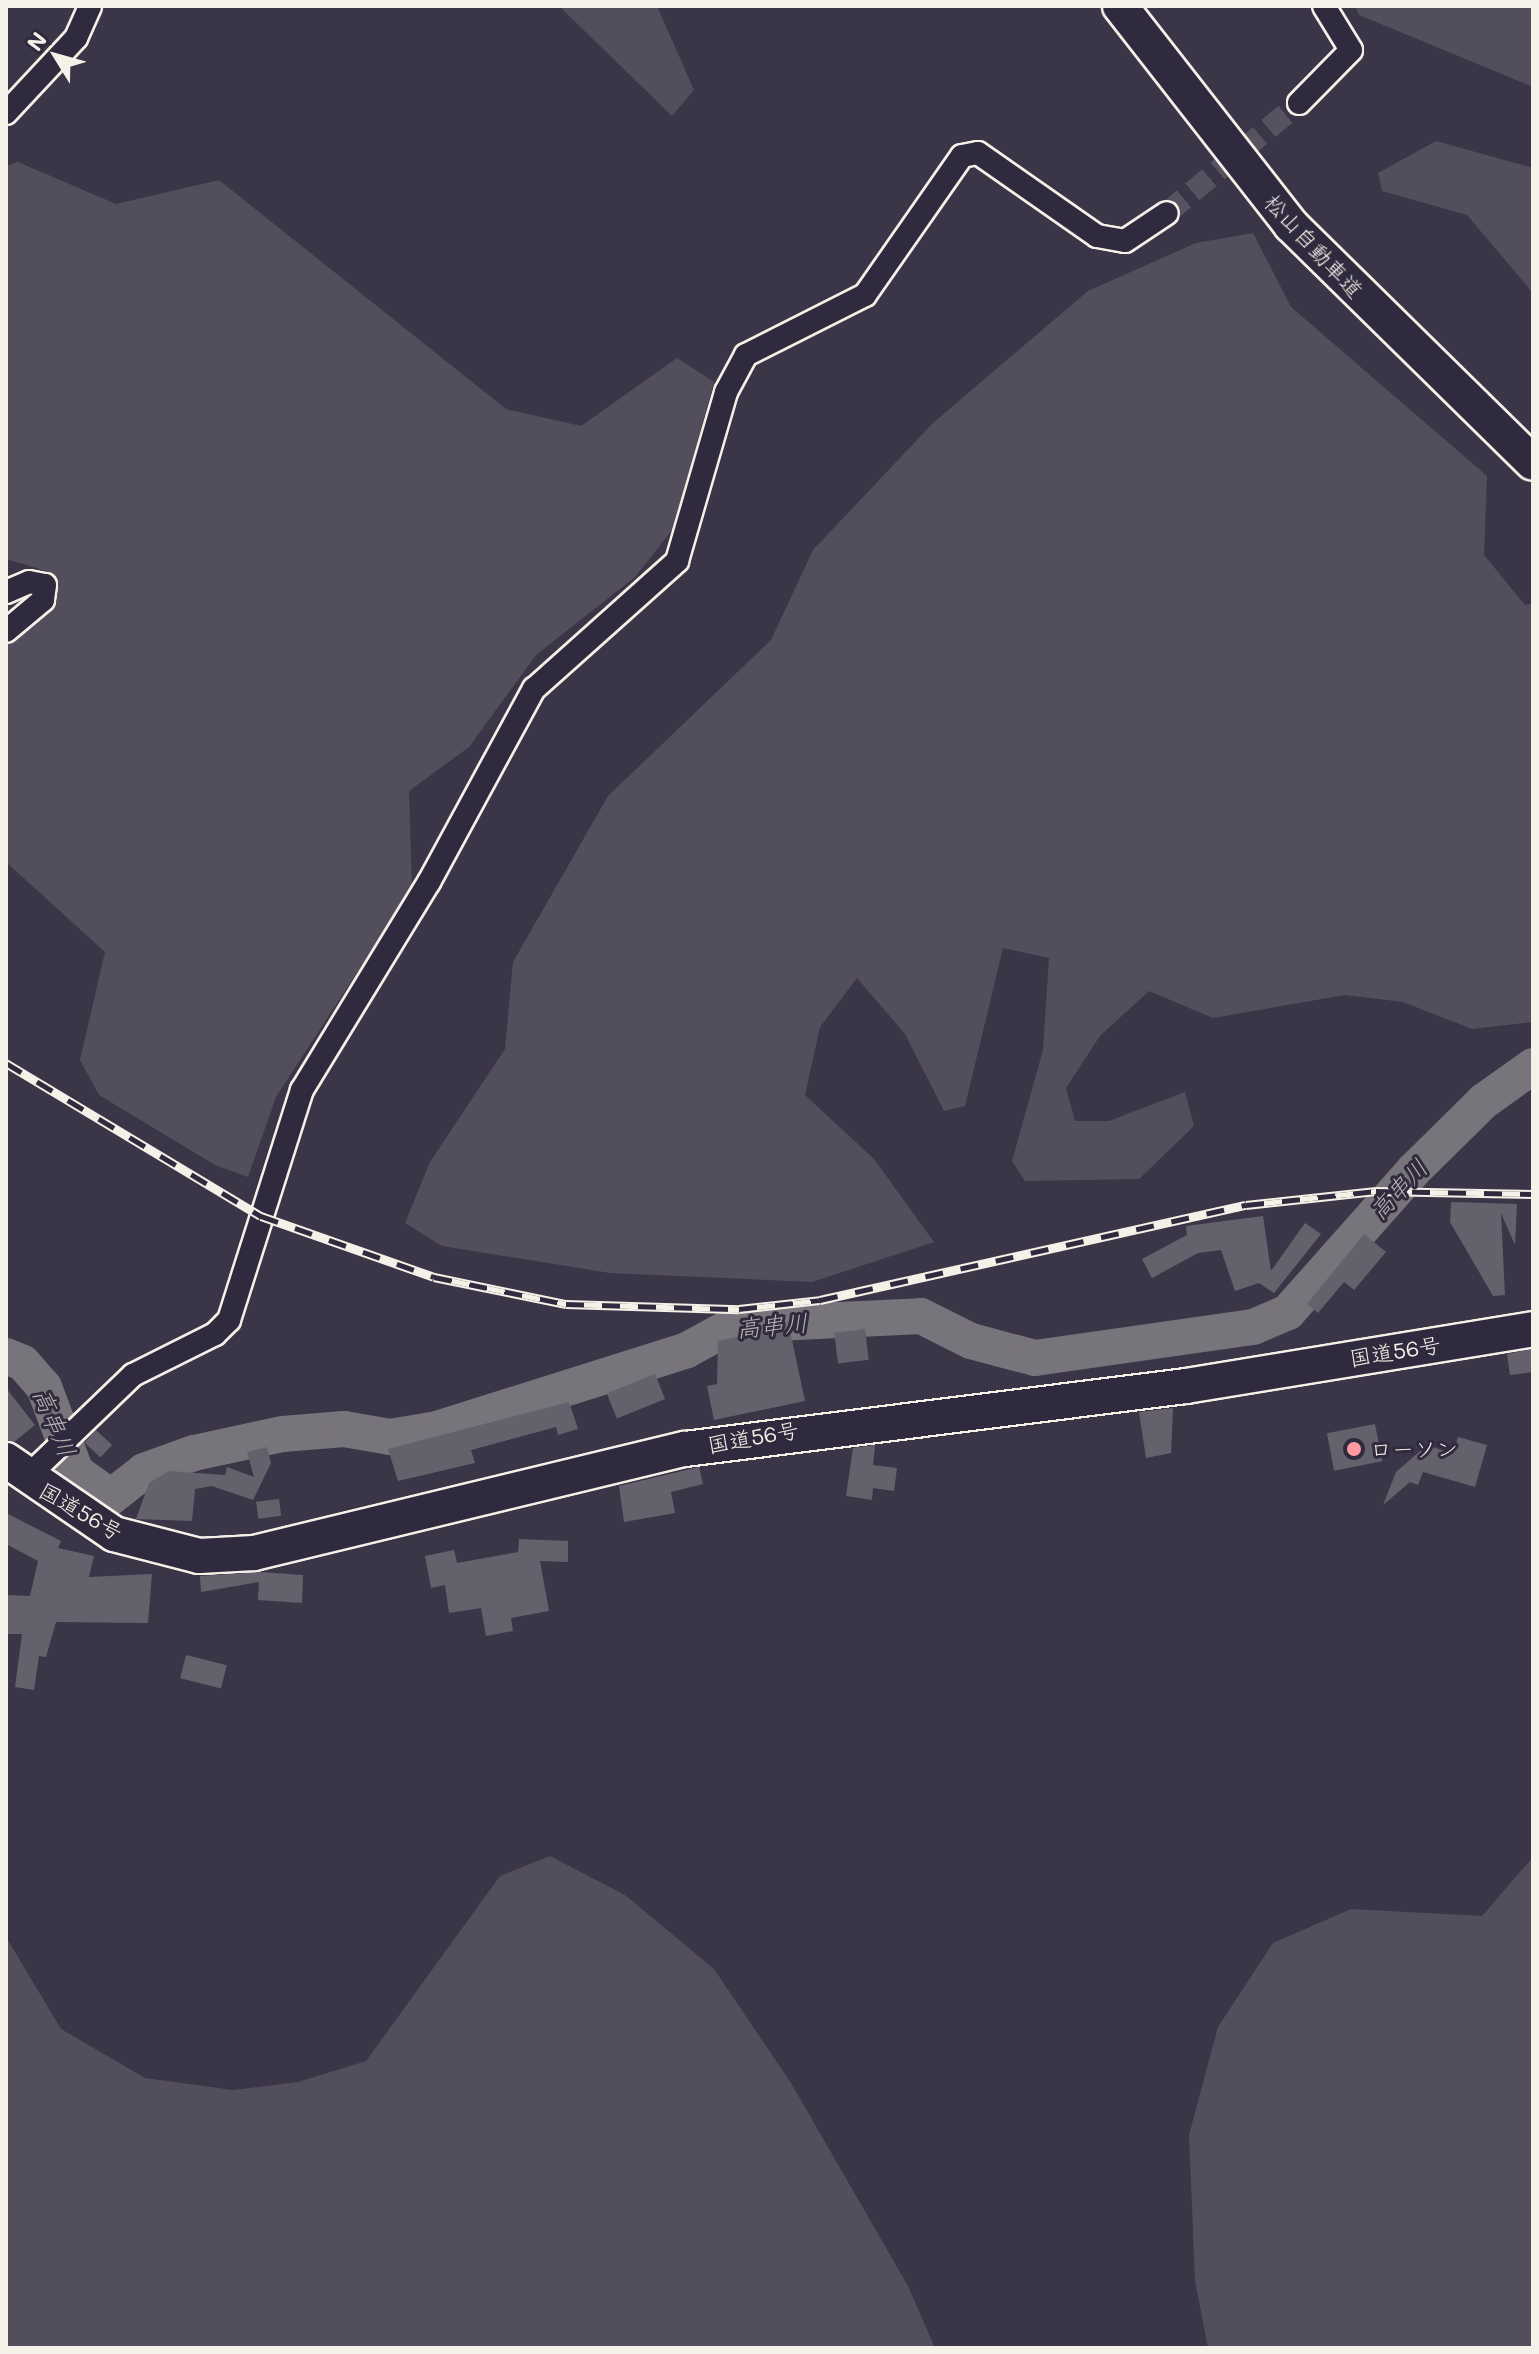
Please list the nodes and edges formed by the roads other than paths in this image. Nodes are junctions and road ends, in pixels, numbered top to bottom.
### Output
1 (90, 6) edge
2 (1120, 6) edge
3 (1324, 6) edge
4 (1299, 103) tunnel mouth
5 (6, 113) edge
6 (1167, 213) tunnel mouth
7 (1533, 463) edge
8 (6, 592) edge
9 (6, 631) edge
10 (1533, 1329) edge
11 (27, 1464) edge

1 - 5 street
2 - 7 highway, 松山自動車道
3 - 4 street
6 - 11 street
8 - 9 street
10 - 11 highway, 国道56号

